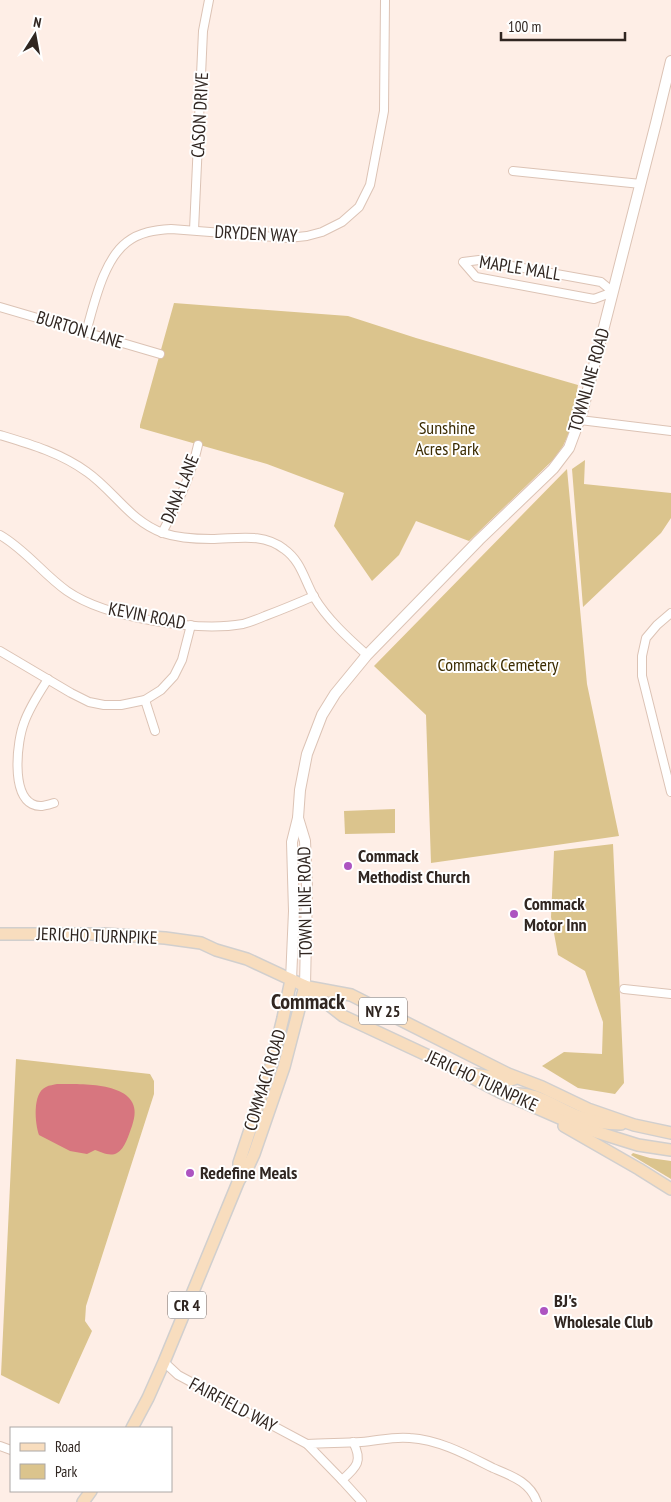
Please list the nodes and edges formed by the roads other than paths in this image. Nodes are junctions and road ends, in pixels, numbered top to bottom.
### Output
1 (209, 0) edge
2 (385, 0) edge
3 (671, 60) edge
4 (513, 171) dead end
5 (641, 184) junction
6 (194, 230) junction
7 (613, 292) junction
8 (0, 306) edge
9 (86, 332) junction
10 (160, 354) dead end
11 (580, 420) junction
12 (671, 431) edge
13 (0, 435) edge
14 (198, 444) dead end
15 (162, 533) junction
16 (0, 535) edge
17 (314, 596) junction
18 (671, 613) edge
19 (191, 625) junction
20 (0, 651) edge
21 (367, 655) junction
22 (48, 679) junction
23 (146, 700) junction
24 (155, 731) dead end
25 (671, 792) edge
26 (54, 803) dead end
27 (298, 818) junction
28 (0, 934) edge
29 (291, 980) junction
30 (305, 986) junction
31 (624, 989) dead end
32 (671, 994) edge
33 (457, 1048) junction
34 (448, 1065) junction
35 (490, 1065) junction
36 (464, 1073) junction
37 (516, 1078) junction
38 (509, 1096) junction
39 (540, 1109) junction
40 (634, 1125) junction
41 (671, 1133) edge
42 (671, 1150) edge
43 (239, 1180) junction
44 (671, 1189) edge
45 (164, 1362) junction
46 (133, 1427) edge
47 (353, 1442) junction
48 (307, 1444) junction
49 (342, 1480) junction
50 (362, 1502) edge
51 (538, 1502) edge

1 - 6 street, CASON DRIVE
2 - 6 street, DRYDEN WAY
3 - 5 main road, TOWNLINE ROAD / CR 4
4 - 5 street
5 - 7 main road, TOWNLINE ROAD / CR 4
6 - 9 street, DRYDEN WAY
7 - 7 street, MAPLE MALL
7 - 11 main road, TOWNLINE ROAD / CR 4
8 - 9 street, BURTON LANE
9 - 10 street, BURTON LANE
11 - 12 street
11 - 21 main road, TOWNLINE ROAD / CR 4
13 - 15 street
14 - 15 street, DANA LANE
15 - 17 street
16 - 19 street, KEVIN ROAD
17 - 19 street, KEVIN ROAD
17 - 21 street
18 - 25 street
19 - 23 street
20 - 22 street
21 - 27 main road, TOWN LINE ROAD / CR 4
22 - 23 street
22 - 26 street
23 - 24 street
27 - 29 main road, TOWN LINE ROAD / CR 4
27 - 30 main road, TOWN LINE ROAD / CR 4
28 - 29 main road, JERICHO TURNPIKE / NY 25
29 - 30 main road, JERICHO TURNPIKE / NY 25
29 - 43 main road, COMMACK ROAD / CR 4
30 - 33 main road, JERICHO TURNPIKE / NY 25
30 - 34 main road, JERICHO TURNPIKE / NY 25
30 - 43 main road, COMMACK ROAD / CR 4
31 - 32 street
33 - 34 main road
33 - 35 main road, JERICHO TURNPIKE / NY 25
34 - 35 main road
34 - 36 main road, JERICHO TURNPIKE / NY 25
35 - 37 main road, JERICHO TURNPIKE / NY 25
36 - 37 main road
36 - 38 main road, JERICHO TURNPIKE / NY 25
37 - 40 main road, JERICHO TURNPIKE / NY 25
38 - 39 main road, JERICHO TURNPIKE / NY 25
38 - 40 main road
39 - 42 main road, JERICHO TURNPIKE / NY 25
39 - 44 main road
40 - 41 main road, JERICHO TURNPIKE / NY 25
43 - 45 main road, COMMACK ROAD / CR 4
45 - 46 main road, COMMACK ROAD / CR 4
45 - 48 street, FAIRFIELD WAY
47 - 48 street
47 - 49 street
47 - 51 street
48 - 49 street, FAIRFIELD WAY
49 - 50 street, FAIRFIELD WAY

